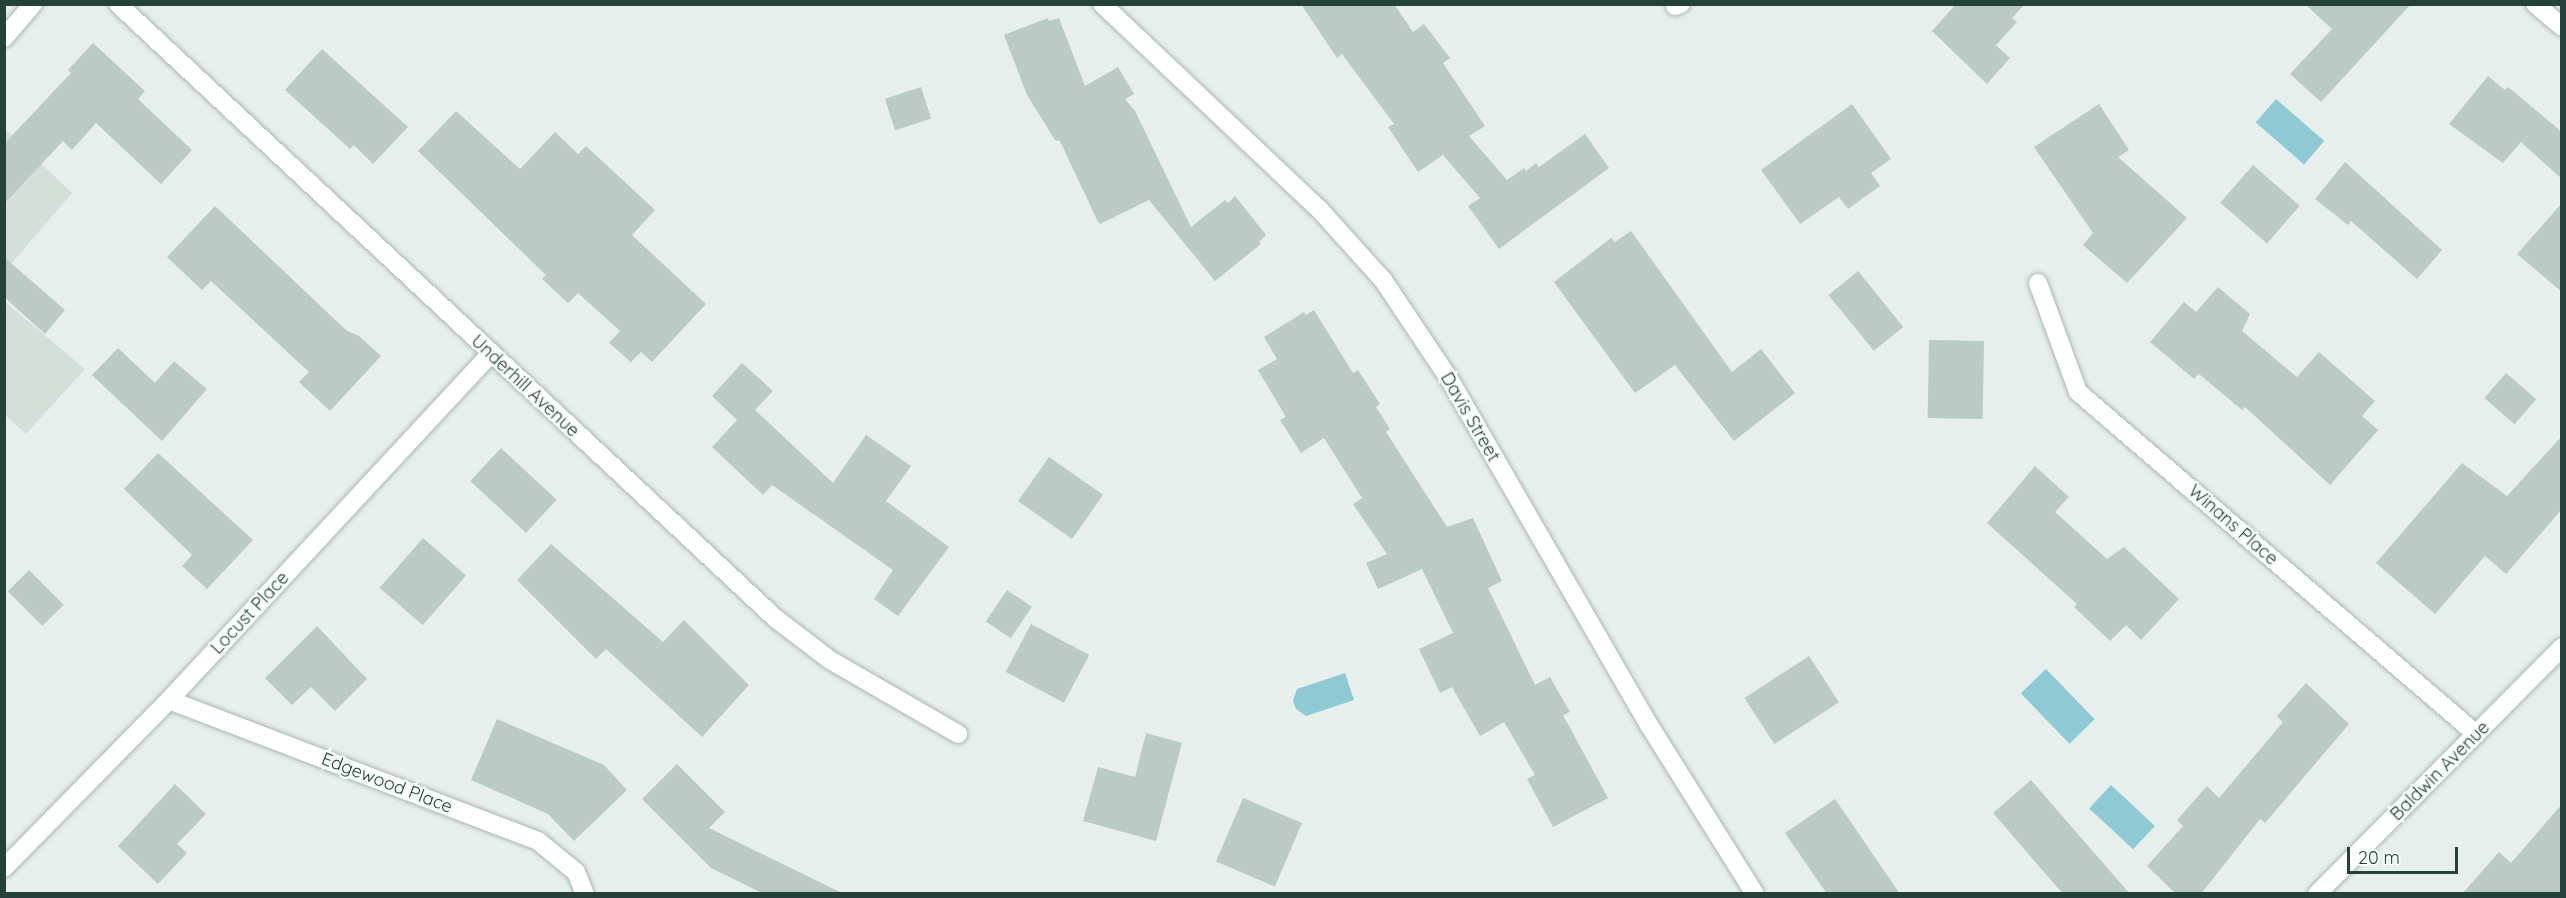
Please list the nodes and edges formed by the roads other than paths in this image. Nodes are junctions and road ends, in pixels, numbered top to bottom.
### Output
1 (33, 4) edge
2 (118, 4) edge
3 (1102, 4) edge
4 (2535, 4) edge
5 (2562, 27) edge
6 (4, 38) edge
7 (2038, 283) dead end
8 (492, 354) junction
9 (2562, 647) edge
10 (169, 700) junction
11 (958, 734) dead end
12 (2476, 734) junction
13 (4, 868) edge
14 (585, 894) edge
15 (1755, 894) edge
16 (2318, 894) edge

1 - 6 street
2 - 8 street, Underhill Avenue
3 - 15 street, Davis Street
4 - 5 street
7 - 12 street, Winans Place
8 - 10 street, Locust Place
8 - 11 street, Underhill Avenue
9 - 12 street, Baldwin Avenue
10 - 13 street, Locust Place
10 - 14 street, Edgewood Place
12 - 16 street, Baldwin Avenue

